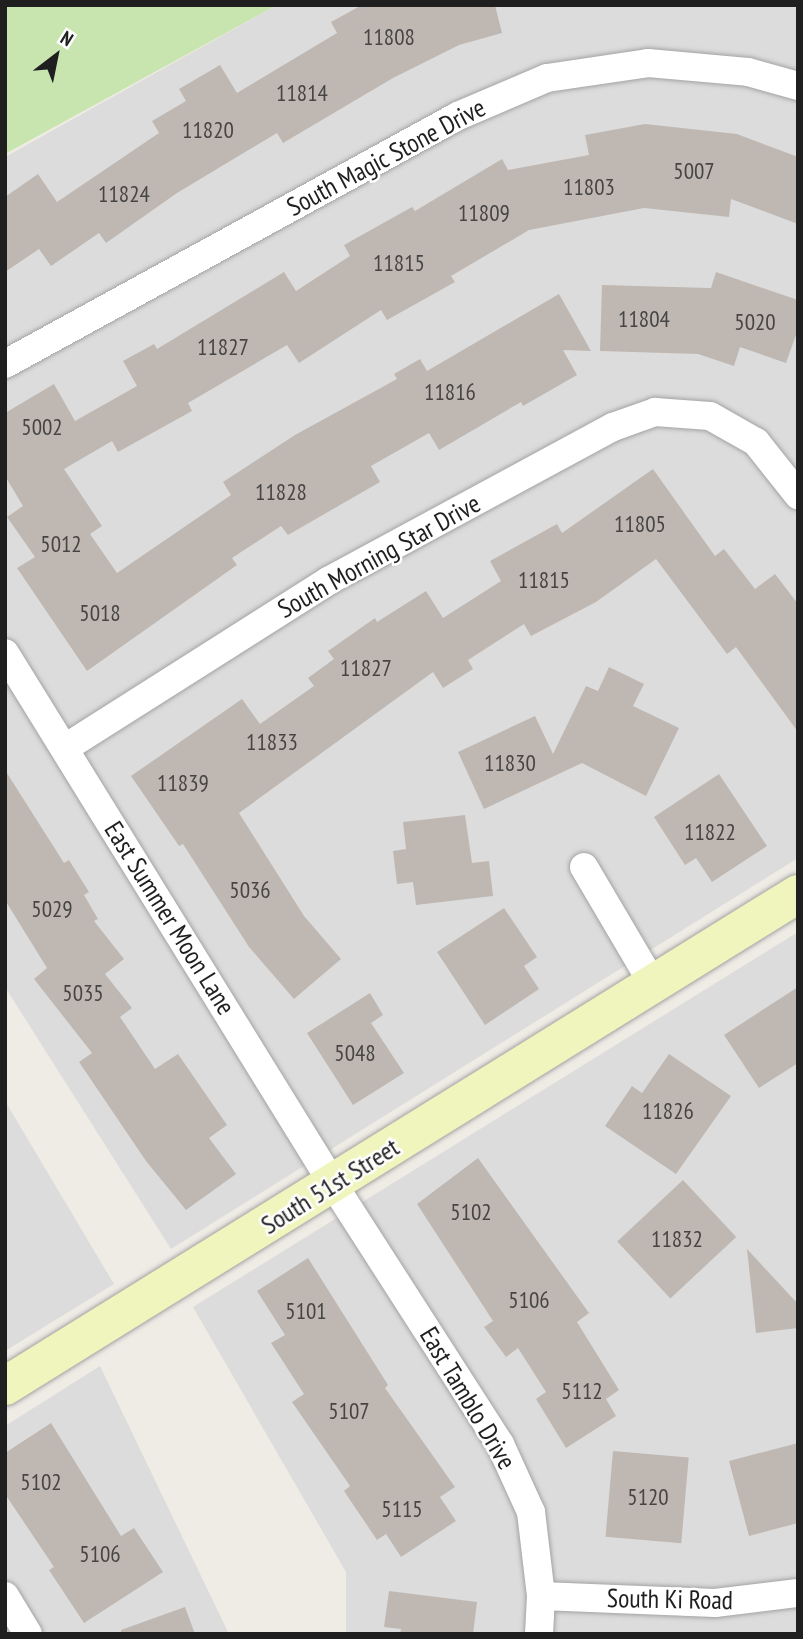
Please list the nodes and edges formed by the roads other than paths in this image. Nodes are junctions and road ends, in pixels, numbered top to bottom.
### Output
1 (798, 86) edge
2 (5, 364) edge
3 (798, 495) edge
4 (5, 653) edge
5 (65, 748) junction
6 (584, 867) dead end
7 (798, 894) edge
8 (653, 984) junction
9 (333, 1184) junction
10 (5, 1386) edge
11 (798, 1593) edge
12 (5, 1596) edge
13 (541, 1596) junction
14 (28, 1634) edge
15 (539, 1634) edge

1 - 2 street, South Magic Stone Drive
3 - 5 street, South Morning Star Drive
4 - 5 street, East Summer Moon Lane
5 - 9 street, East Summer Moon Lane
6 - 8 street
7 - 8 street, South 51st Street
8 - 9 street, South 51st Street
9 - 10 street, South 51st Street
9 - 13 street, East Tamblo Drive
11 - 13 street, South Ki Road
12 - 14 street
13 - 15 street, East Tamblo Drive

